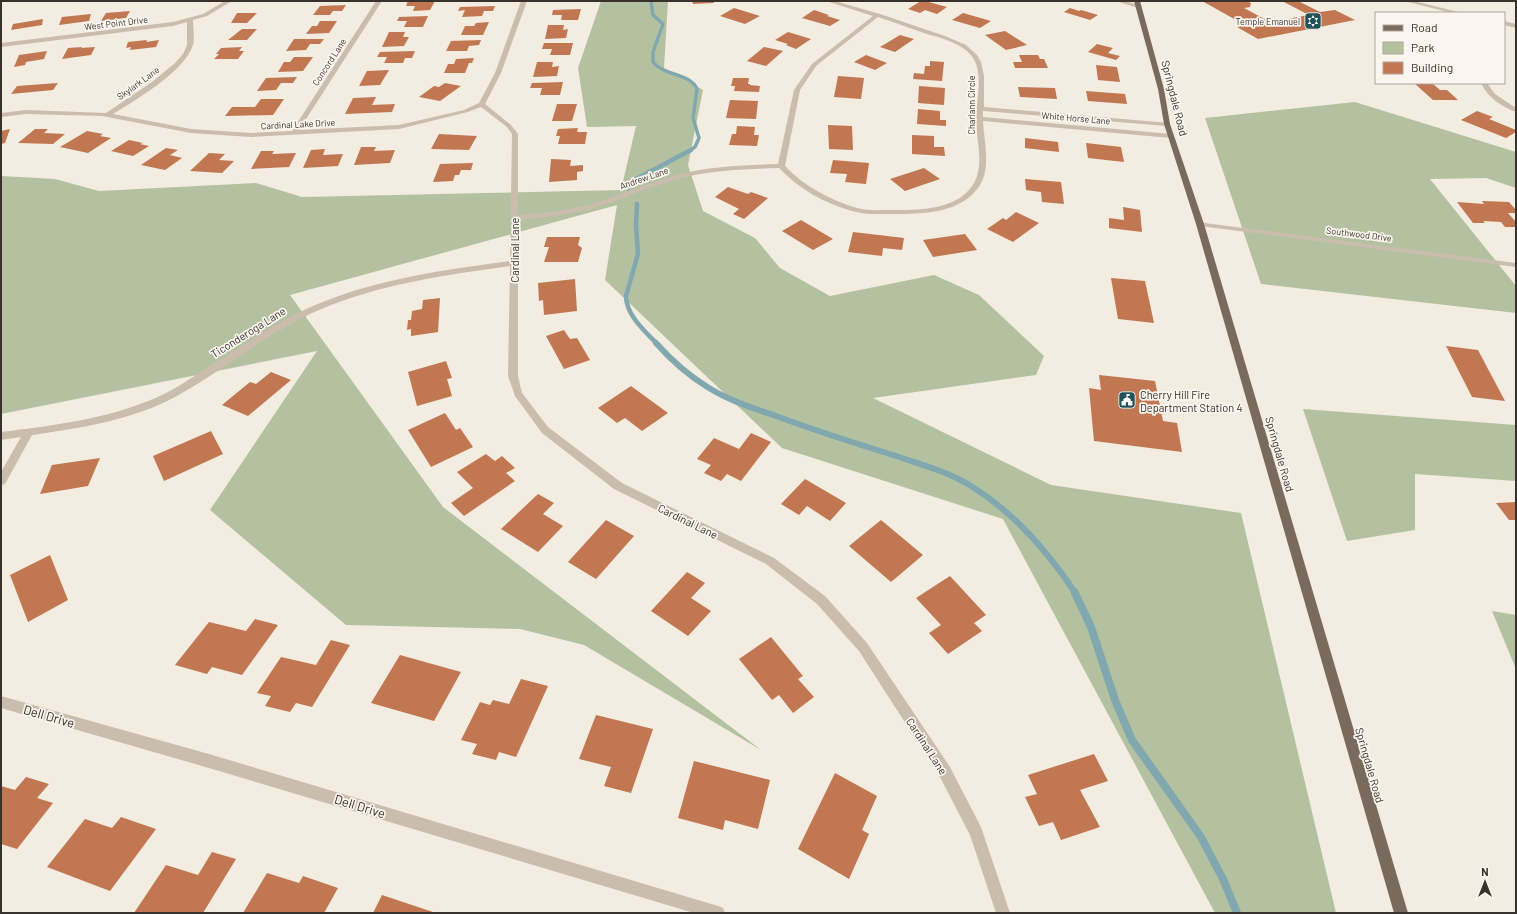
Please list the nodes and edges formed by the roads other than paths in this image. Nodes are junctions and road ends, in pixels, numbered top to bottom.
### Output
1 (229, 1) edge
2 (379, 1) edge
3 (524, 1) edge
4 (829, 1) edge
5 (1119, 1) edge
6 (1407, 1) edge
7 (1137, 3) edge
8 (1455, 12) edge
9 (878, 15) junction
10 (190, 20) junction
11 (1507, 26) edge
12 (1516, 26) edge
13 (1, 45) edge
14 (1484, 84) edge
15 (482, 104) junction
16 (980, 109) junction
17 (1516, 110) edge
18 (1, 115) edge
19 (107, 115) junction
20 (980, 119) junction
21 (1167, 124) junction
22 (294, 133) junction
23 (1171, 136) junction
24 (781, 166) junction
25 (514, 218) junction
26 (1200, 224) junction
27 (514, 262) junction
28 (1516, 265) edge
29 (29, 432) junction
30 (1, 436) edge
31 (1, 480) edge
32 (1, 702) edge
33 (718, 913) edge
34 (1003, 913) edge
35 (1401, 913) edge

1 - 10 street, West Point Drive
2 - 22 street, Concord Lane
3 - 15 street
4 - 9 street, Charlann Circle
5 - 7 street
6 - 8 street
7 - 21 main road, Springdale Road
9 - 16 street, Charlann Circle
9 - 24 street
10 - 13 street, West Point Drive
10 - 19 street, Skylark Lane
11 - 12 street
14 - 17 street
15 - 22 street, Cardinal Lake Drive
15 - 25 street, Cardinal Lane
16 - 20 street, Charlann Circle
16 - 21 street, White Horse Lane
18 - 19 street, Cardinal Lake Drive
19 - 22 street, Cardinal Lake Drive
20 - 23 street, White Horse Lane
20 - 24 street, Charlann Circle
21 - 23 main road, Springdale Road
23 - 26 main road, Springdale Road
24 - 25 street, Andrew Lane
25 - 27 street, Cardinal Lane
26 - 28 street, Southwood Drive
26 - 35 main road, Springdale Road
27 - 29 street, Ticonderoga Lane
27 - 34 street, Cardinal Lane
29 - 30 street, Ticonderoga Lane
29 - 31 street
32 - 33 street, Dell Drive

